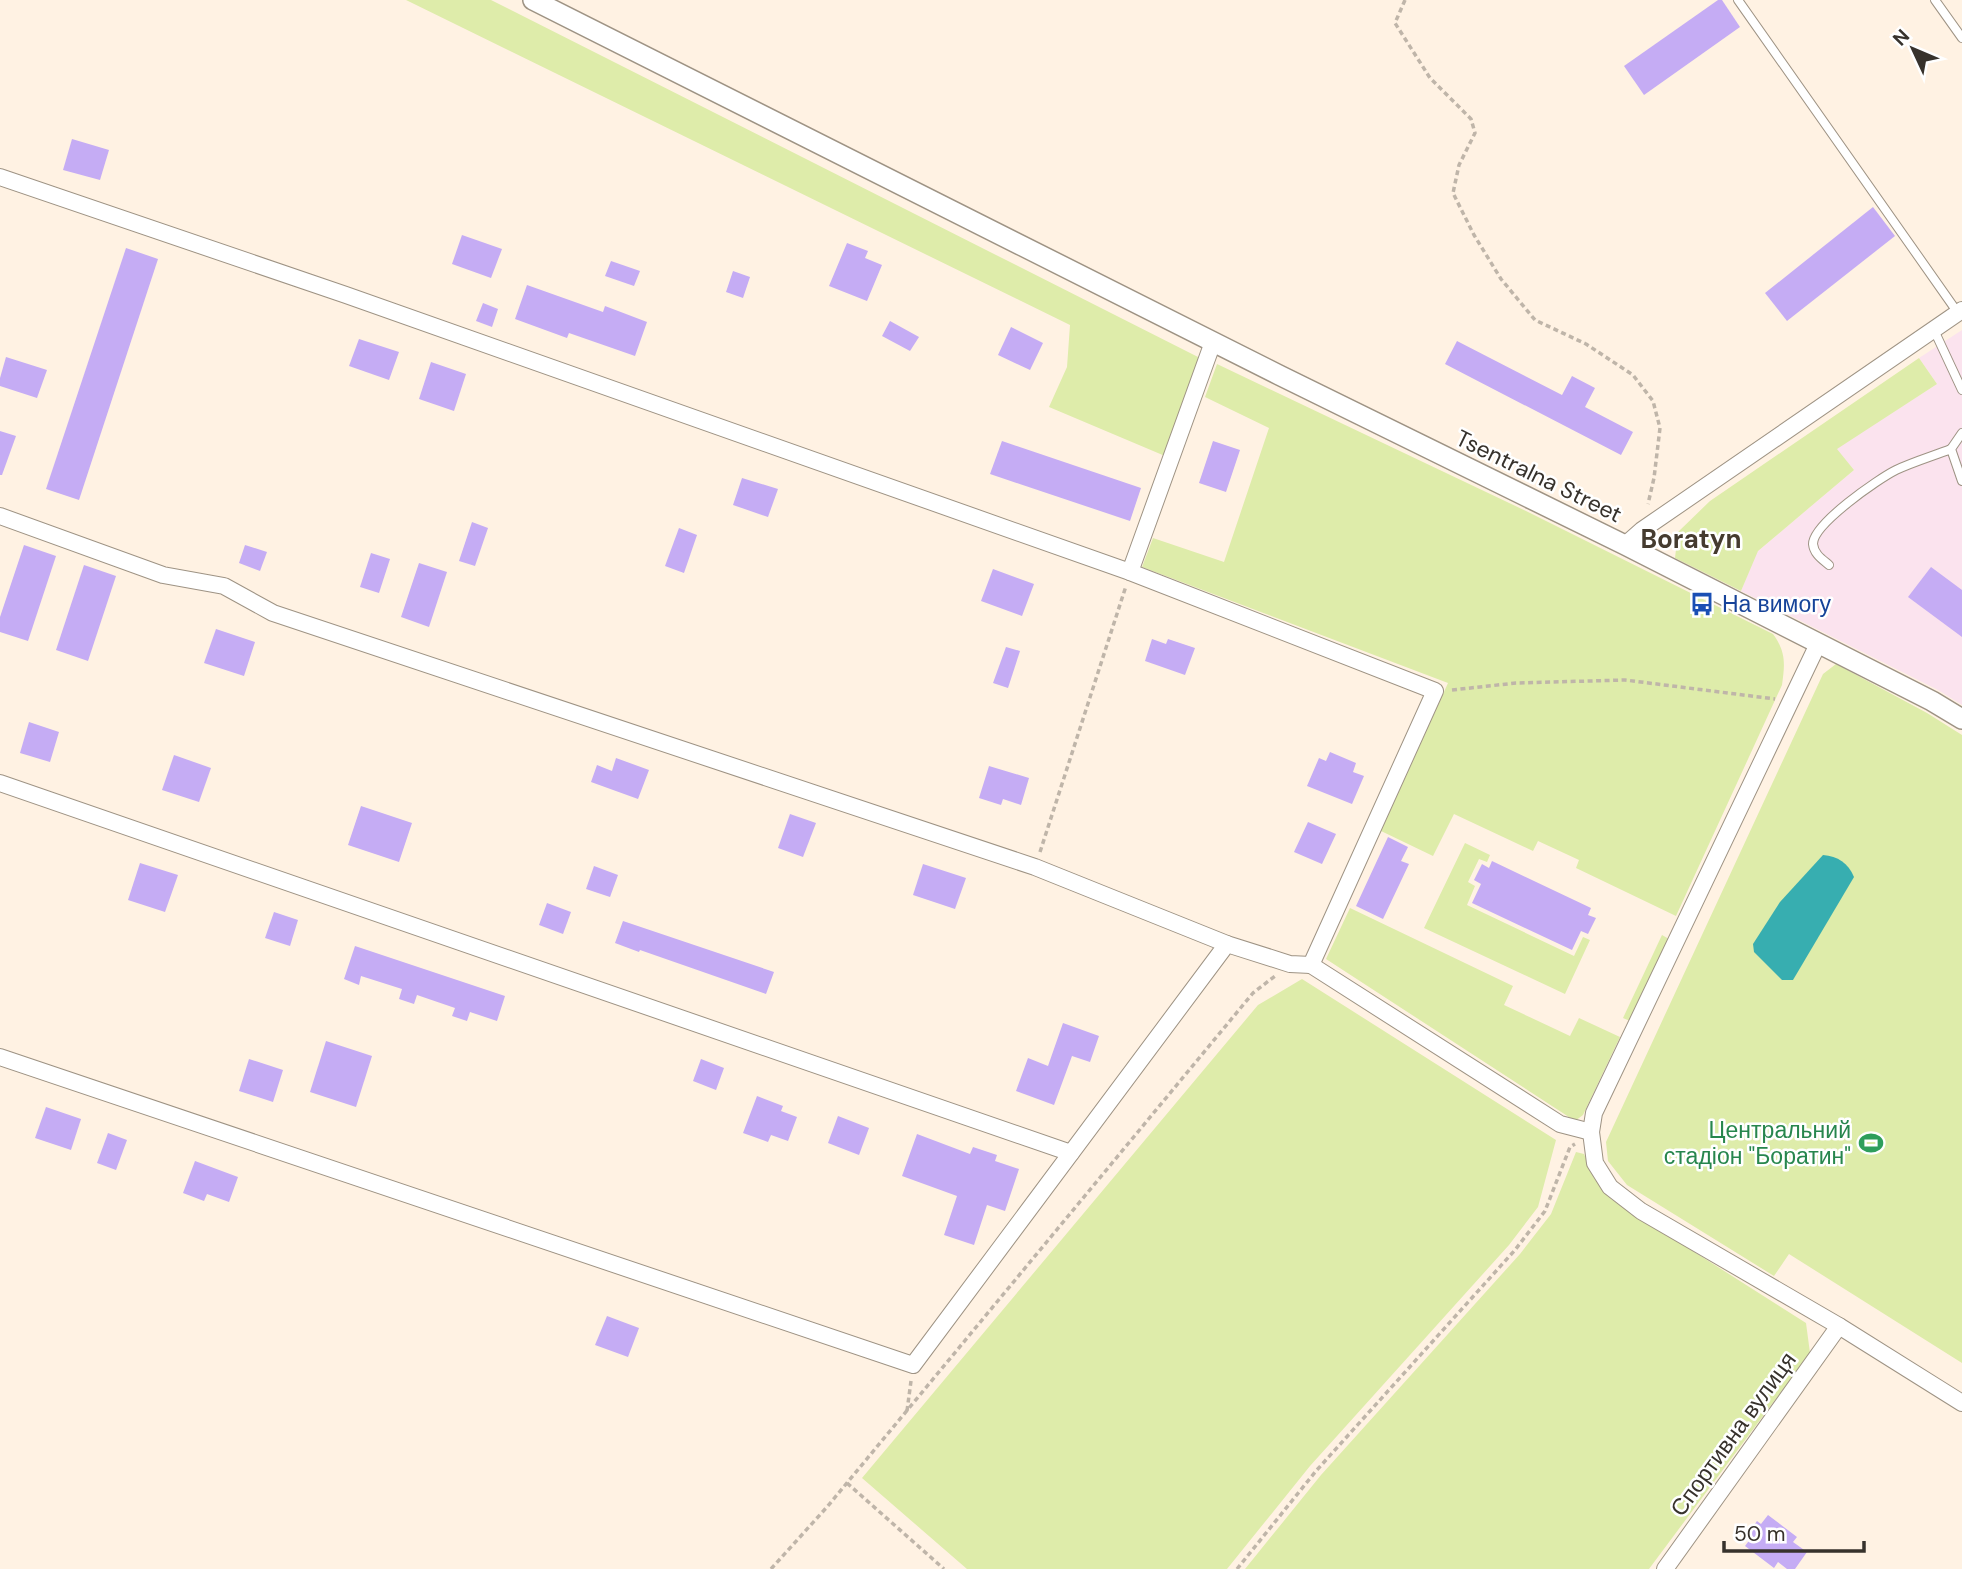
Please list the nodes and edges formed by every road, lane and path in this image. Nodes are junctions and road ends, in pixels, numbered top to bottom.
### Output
1 (533, 0) edge
2 (1405, 0) edge
3 (1738, 0) edge
4 (1935, 0) edge
5 (1962, 38) edge
6 (0, 177) edge
7 (1960, 311) edge
8 (1934, 330) junction
9 (1213, 342) junction
10 (1962, 390) edge
11 (1962, 433) edge
12 (1951, 449) junction
13 (1962, 481) edge
14 (0, 516) edge
15 (1642, 530) junction
16 (1625, 545) junction
17 (1829, 565) dead end
18 (1130, 572) junction
19 (1818, 644) junction
20 (1436, 691) junction
21 (1791, 701) junction
22 (1962, 719) edge
23 (0, 783) edge
24 (1035, 867) junction
25 (1227, 944) junction
26 (1290, 964) junction
27 (1311, 965) junction
28 (0, 1057) edge
29 (1591, 1132) junction
30 (1071, 1153) junction
31 (1839, 1326) junction
32 (913, 1365) junction
33 (1962, 1403) edge
34 (907, 1411) junction
35 (847, 1483) junction
36 (771, 1569) edge
37 (944, 1569) edge
38 (1237, 1569) edge
39 (1665, 1569) edge

1 - 9 street, Tsentralna Street
2 - 15 path
3 - 7 lane
4 - 5 lane
6 - 18 street
7 - 8 street
8 - 10 lane
8 - 15 street
9 - 16 street, Tsentralna Street
9 - 18 street
11 - 12 lane
12 - 13 lane
12 - 17 lane
14 - 24 street
15 - 16 street
16 - 19 street, Tsentralna Street
18 - 20 street
18 - 24 path
19 - 21 street
19 - 22 street, Tsentralna Street
20 - 21 path
20 - 27 street
21 - 29 street
23 - 30 street
24 - 25 street
25 - 26 street
25 - 30 street
26 - 27 street
26 - 34 path
27 - 29 street
28 - 32 street
29 - 31 street
29 - 38 path
30 - 32 street
31 - 33 street
31 - 39 street, Спортивна вулиця
32 - 34 path
34 - 35 path
35 - 36 path
35 - 37 path

